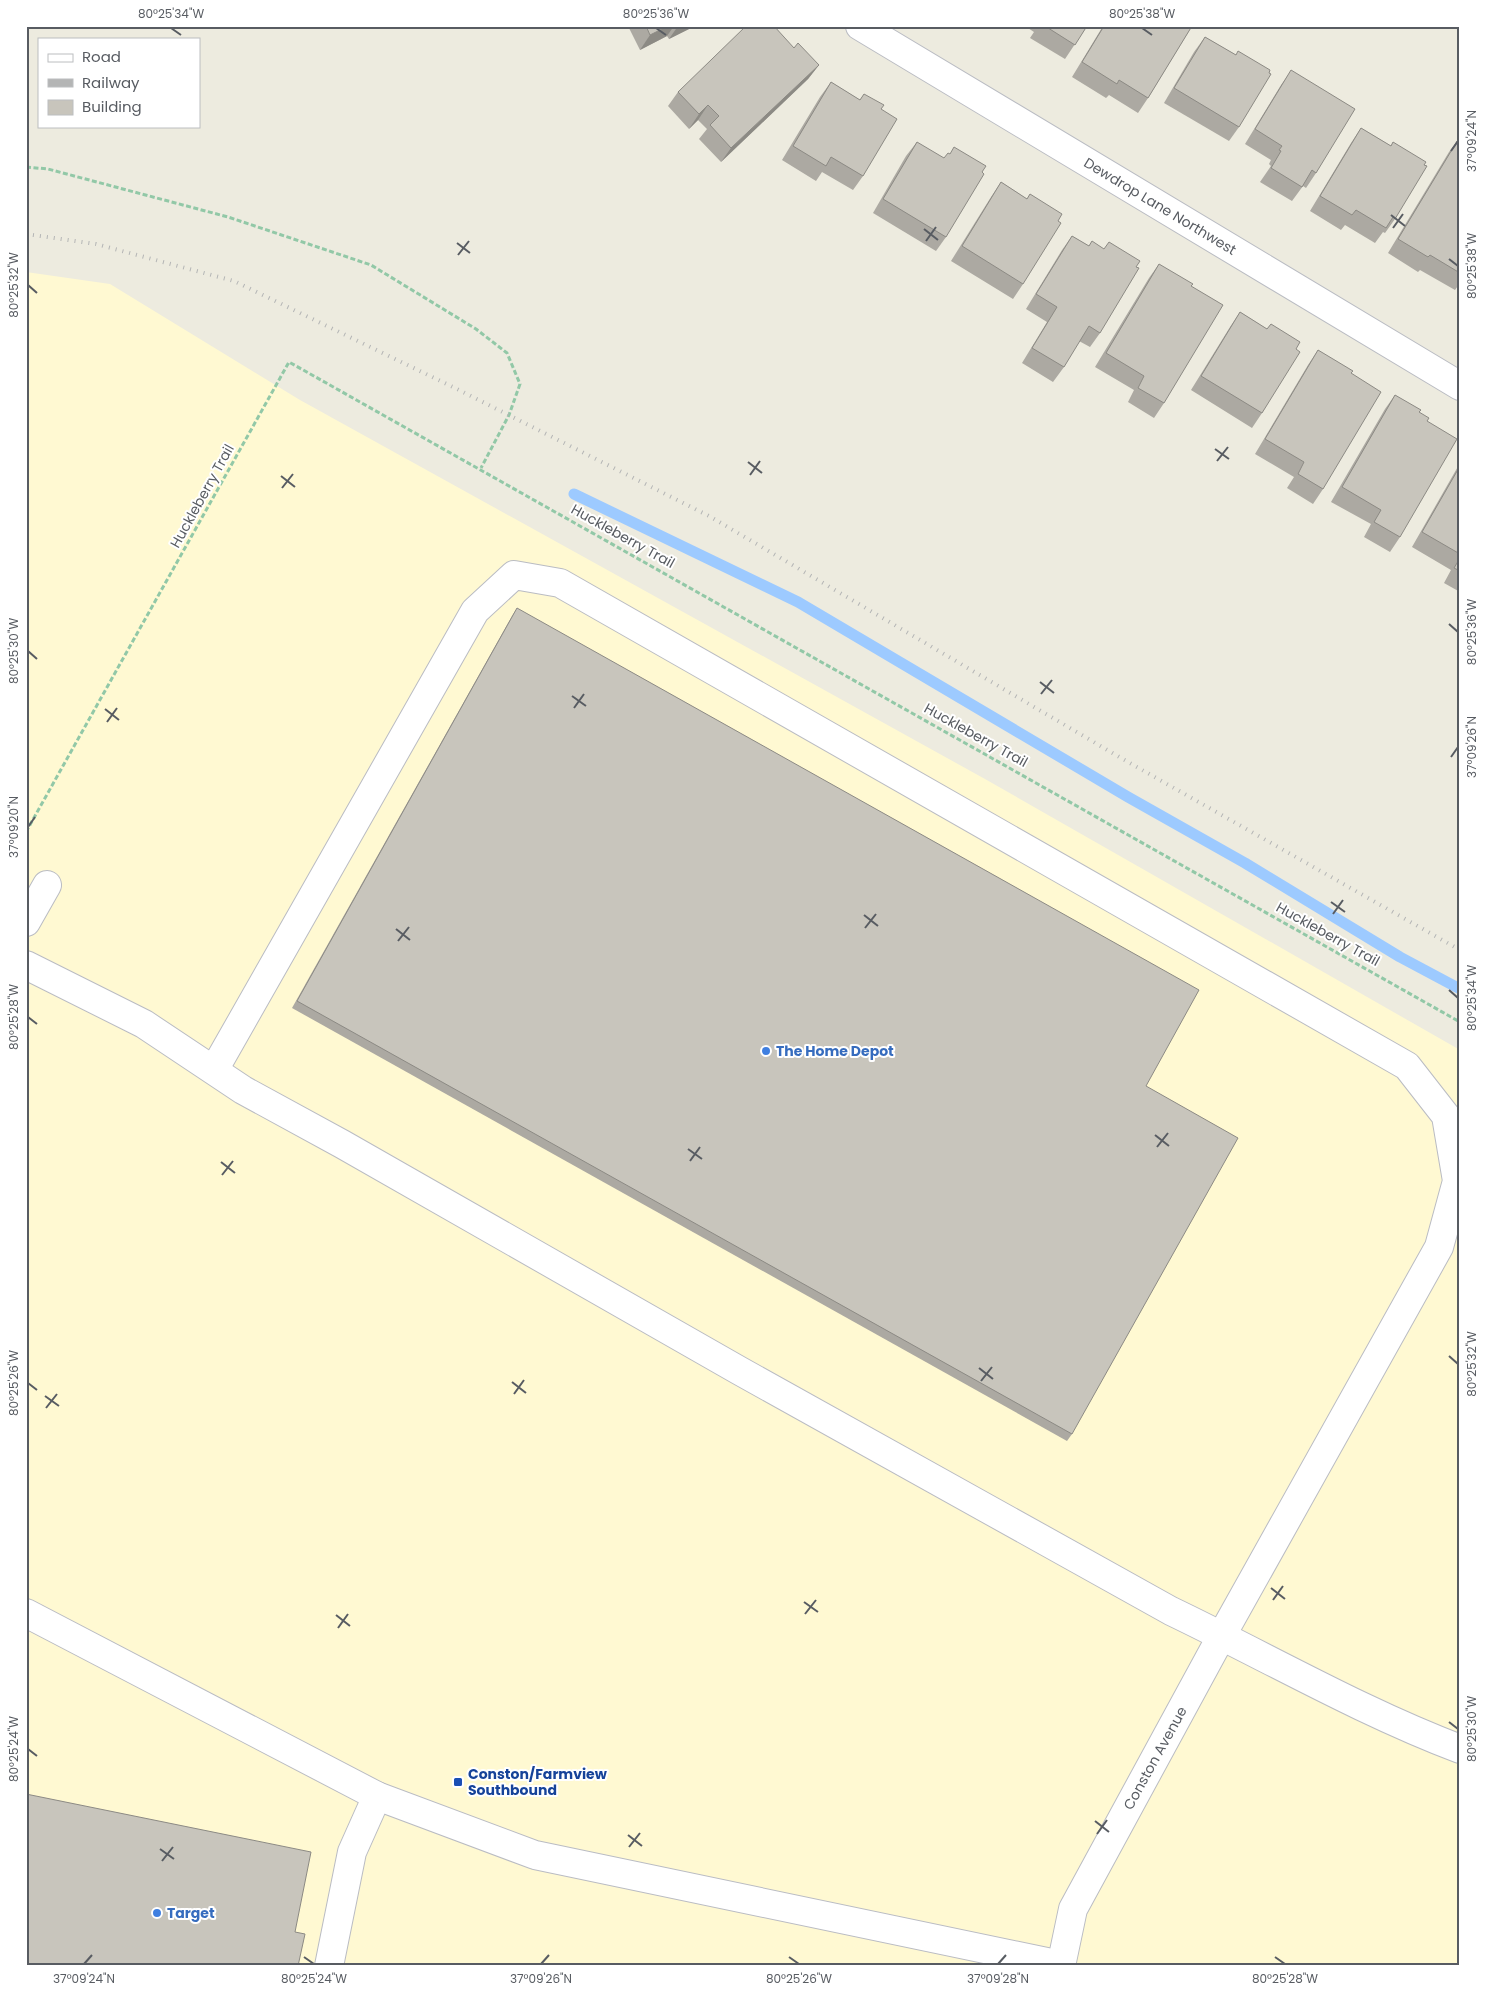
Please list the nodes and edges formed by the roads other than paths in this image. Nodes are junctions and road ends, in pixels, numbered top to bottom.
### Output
1 (860, 26) edge
2 (1460, 386) edge
3 (47, 885) dead end
4 (26, 922) edge
5 (26, 965) edge
6 (214, 1070) junction
7 (26, 1612) edge
8 (1222, 1635) junction
9 (1460, 1749) edge
10 (377, 1796) junction
11 (1061, 1965) edge
12 (329, 1966) edge

1 - 2 street, Dewdrop Lane Northwest
3 - 4 street
5 - 6 street
6 - 8 street
6 - 8 street, Conston Avenue
7 - 10 street
8 - 9 street
8 - 11 street, Conston Avenue
10 - 11 street
10 - 12 street

